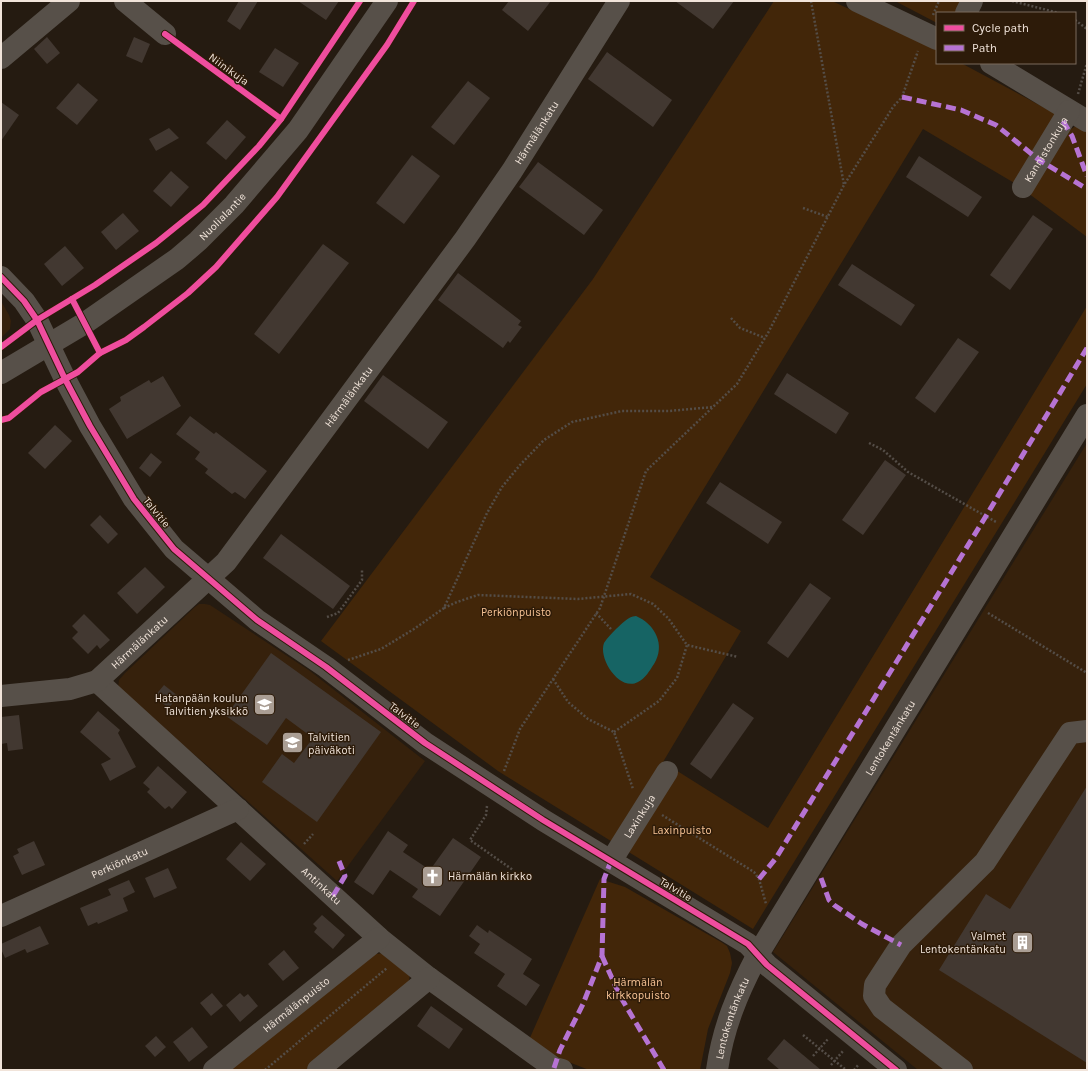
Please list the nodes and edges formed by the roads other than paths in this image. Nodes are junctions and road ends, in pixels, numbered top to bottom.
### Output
1 (69, 1) edge
2 (125, 1) edge
3 (387, 1) edge
4 (619, 1) edge
5 (858, 1) edge
6 (972, 1) edge
7 (966, 12) edge
8 (165, 34) dead end
9 (930, 36) edge
10 (1, 58) edge
11 (993, 64) edge
12 (1076, 115) edge
13 (1023, 188) dead end
14 (1, 277) edge
15 (49, 344) junction
16 (1, 373) edge
17 (1085, 424) edge
18 (208, 579) junction
19 (97, 682) junction
20 (1, 696) edge
21 (1087, 730) edge
22 (667, 772) dead end
23 (238, 809) junction
24 (611, 862) junction
25 (1, 916) edge
26 (379, 938) junction
27 (758, 954) junction
28 (429, 978) junction
29 (556, 1069) edge
30 (214, 1070) edge
31 (318, 1070) edge
32 (717, 1070) edge
33 (896, 1070) edge
34 (962, 1070) edge

1 - 10 street
2 - 8 street
3 - 15 street, Nuolialantie
4 - 18 street, Härmälänkatu
5 - 9 street
6 - 7 street
11 - 12 street
12 - 13 street, Kannistonkuja
14 - 15 street, Talvitie
15 - 16 street, Nuolialantie
15 - 18 street, Talvitie
17 - 27 street, Lentokentänkatu
18 - 19 street, Härmälänkatu
18 - 24 street, Talvitie
19 - 20 street, Härmälänkatu
19 - 23 street, Antinkatu
21 - 34 street
22 - 24 street, Laxinkuja
23 - 25 street, Perkiönkatu
23 - 26 street, Antinkatu
24 - 27 street, Talvitie
26 - 28 street, Antinkatu
26 - 30 street, Härmälänpuisto
27 - 32 street, Lentokentänkatu
27 - 33 street, Talvitie
28 - 29 street, Antinkatu
28 - 31 street

